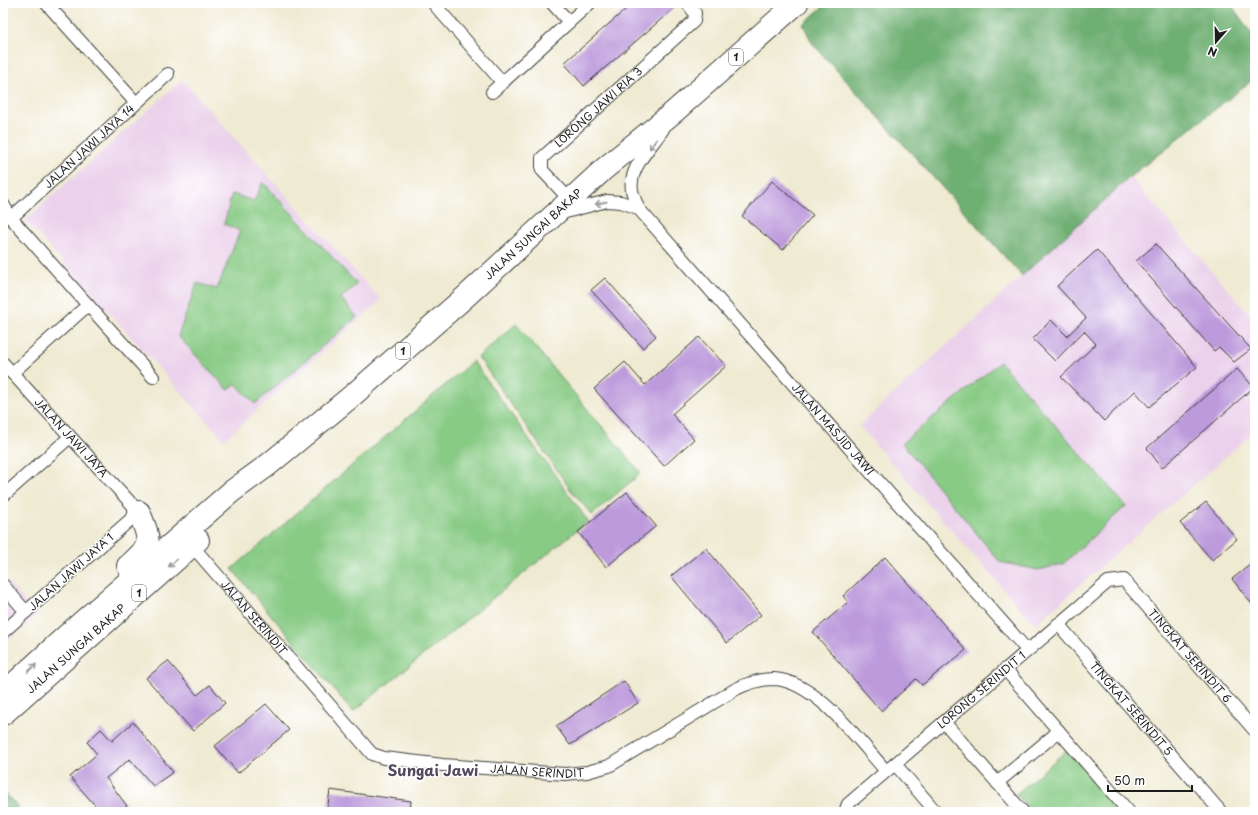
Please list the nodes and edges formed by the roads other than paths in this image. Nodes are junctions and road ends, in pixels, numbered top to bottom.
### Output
1 (46, 3) edge
2 (433, 3) edge
3 (552, 3) edge
4 (590, 3) edge
5 (686, 3) edge
6 (797, 3) edge
7 (569, 22) junction
8 (168, 74) dead end
9 (503, 83) junction
10 (492, 92) dead end
11 (136, 103) junction
12 (675, 111) junction
13 (570, 200) junction
14 (3, 204) edge
15 (638, 208) junction
16 (554, 215) junction
17 (11, 218) junction
18 (88, 305) junction
19 (3, 363) edge
20 (12, 374) junction
21 (153, 377) dead end
22 (70, 437) junction
23 (268, 465) junction
24 (231, 492) junction
25 (3, 496) edge
26 (139, 512) junction
27 (187, 540) junction
28 (1124, 580) joint
29 (3, 585) edge
30 (26, 612) junction
31 (1058, 624) junction
32 (3, 632) edge
33 (66, 636) junction
34 (1027, 650) junction
35 (1005, 669) junction
36 (3, 694) edge
37 (3, 714) edge
38 (944, 722) junction
39 (1059, 731) junction
40 (1255, 731) edge
41 (891, 767) junction
42 (997, 783) junction
43 (845, 812) edge
44 (936, 812) edge
45 (1023, 812) edge
46 (1129, 812) edge
47 (1220, 812) edge

1 - 11 street
2 - 9 street
3 - 7 street
4 - 7 street
5 - 13 street, LORONG JAWI RIA 3
6 - 12 highway, JALAN SUNGAI BAKAP / 1
7 - 9 street
8 - 11 street, JALAN JAWI JAYA 14
9 - 10 street
11 - 17 street, JALAN JAWI JAYA 14
12 - 13 highway, JALAN SUNGAI BAKAP / 1
12 -> 15 street, JALAN MASJID JAWI
13 - 16 highway, JALAN SUNGAI BAKAP / 1
14 - 17 street
15 -> 16 street
15 - 34 street, JALAN MASJID JAWI
16 - 23 highway, JALAN SUNGAI BAKAP / 1
17 - 18 street
18 - 20 street
18 - 21 street
19 - 20 street, JALAN JAWI JAYA
20 - 22 street, JALAN JAWI JAYA
22 - 25 street
22 - 26 street, JALAN JAWI JAYA
23 - 24 highway, JALAN SUNGAI BAKAP / 1
23 - 27 highway, JALAN SUNGAI BAKAP / 1
24 - 26 highway
24 - 27 highway, JALAN SUNGAI BAKAP / 1
26 - 30 street, JALAN JAWI JAYA 1
26 - 33 highway
27 - 33 highway, JALAN SUNGAI BAKAP / 1
27 -> 37 highway, JALAN SUNGAI BAKAP / 1
27 - 41 street, JALAN SERINDIT
28 - 31 street, LORONG SERINDIT 1
28 - 40 street, TINGKAT SERINDIT 6
29 - 30 street
30 - 32 street, JALAN JAWI JAYA 1
31 - 34 street, LORONG SERINDIT 1
31 - 47 street, TINGKAT SERINDIT 5
36 -> 33 highway, JALAN SUNGAI BAKAP / 1
34 - 35 street, LORONG SERINDIT 1
35 - 38 street, LORONG SERINDIT 1
35 - 39 street
38 - 41 street, LORONG SERINDIT 1
38 - 42 street
39 - 42 street
39 - 46 street
41 - 43 street, LORONG SERINDIT 1
41 - 44 street, JALAN SERINDIT
42 - 45 street

